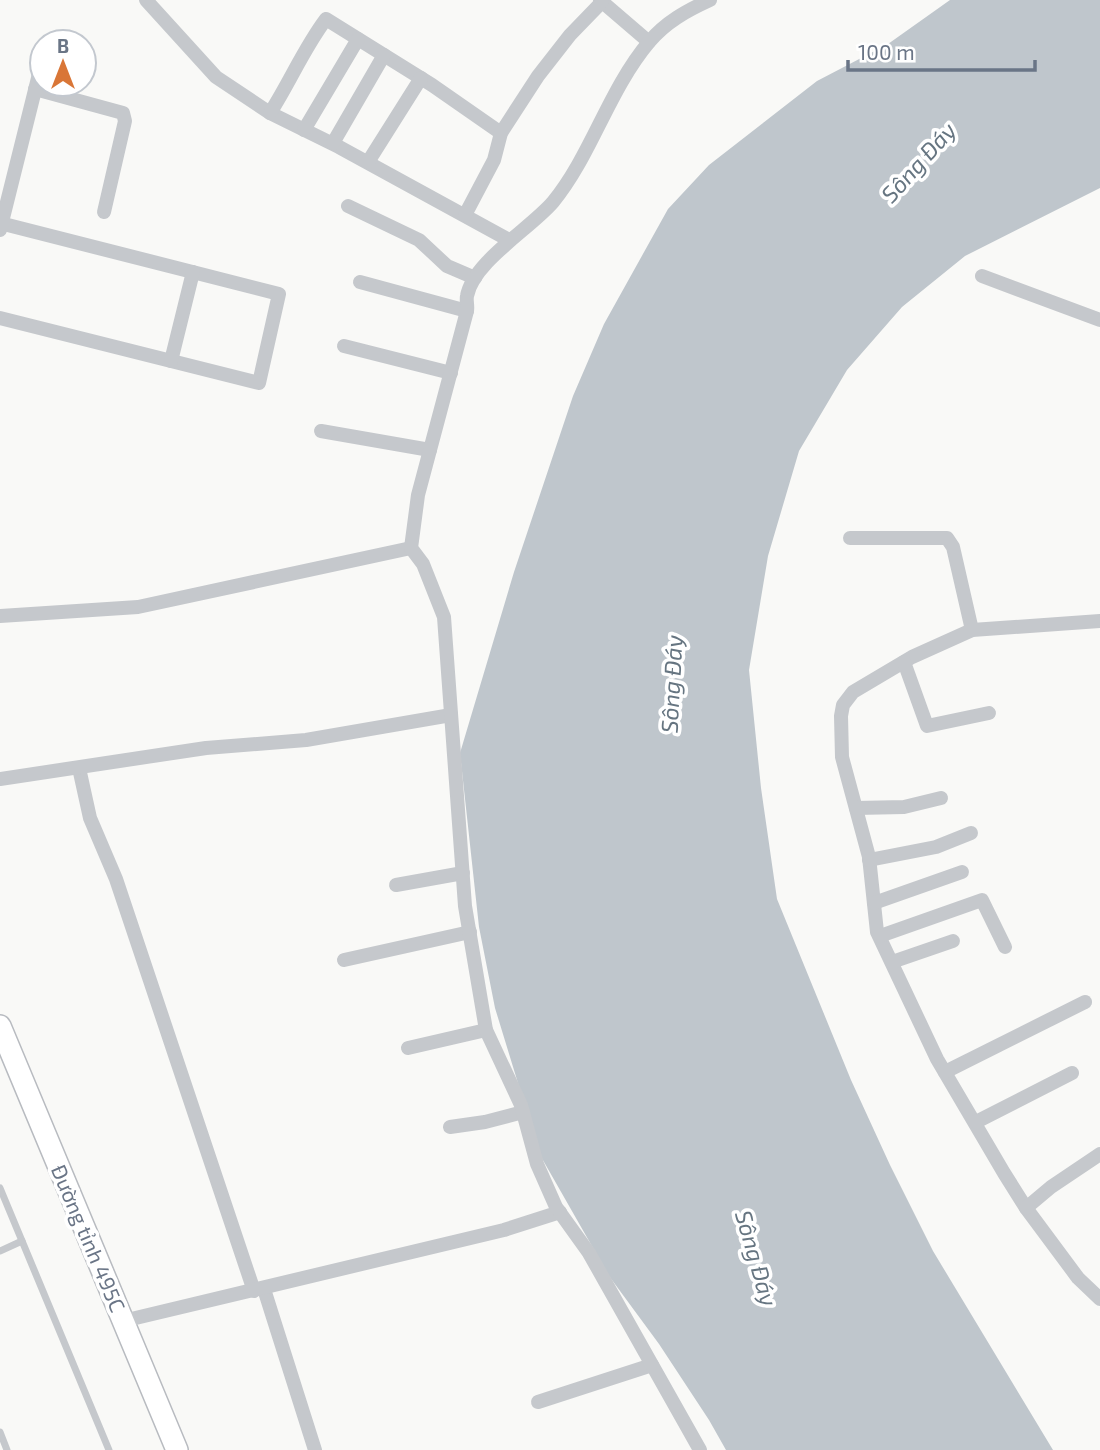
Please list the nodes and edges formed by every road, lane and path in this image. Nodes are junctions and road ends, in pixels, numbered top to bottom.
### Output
1 (146, 0) edge
2 (710, 0) edge
3 (601, 1) edge
4 (358, 39) junction
5 (649, 42) junction
6 (384, 55) junction
7 (421, 78) junction
8 (33, 98) edge
9 (68, 98) edge
10 (270, 113) junction
11 (304, 130) junction
12 (501, 133) junction
13 (333, 143) junction
14 (368, 162) junction
15 (348, 206) dead end
16 (104, 212) dead end
17 (466, 215) junction
18 (1, 226) edge
19 (509, 240) junction
20 (193, 272) junction
21 (982, 276) dead end
22 (475, 278) junction
23 (360, 282) dead end
24 (467, 311) junction
25 (0, 318) edge
26 (1100, 320) edge
27 (344, 346) dead end
28 (171, 361) junction
29 (451, 373) junction
30 (321, 431) dead end
31 (430, 450) junction
32 (850, 538) dead end
33 (411, 548) junction
34 (0, 616) edge
35 (1100, 621) edge
36 (972, 630) junction
37 (904, 662) junction
38 (989, 713) dead end
39 (452, 715) junction
40 (79, 768) junction
41 (0, 779) edge
42 (940, 798) dead end
43 (856, 808) junction
44 (971, 833) dead end
45 (869, 860) junction
46 (962, 872) dead end
47 (463, 873) junction
48 (396, 885) dead end
49 (874, 903) junction
50 (470, 932) junction
51 (880, 936) junction
52 (953, 941) dead end
53 (1004, 947) dead end
54 (344, 960) dead end
55 (892, 962) junction
56 (1085, 1002) dead end
57 (486, 1030) junction
58 (2, 1034) edge
59 (408, 1048) dead end
60 (945, 1072) junction
61 (1072, 1073) dead end
62 (523, 1112) junction
63 (976, 1122) junction
64 (450, 1127) dead end
65 (1100, 1153) edge
66 (0, 1188) edge
67 (1026, 1208) junction
68 (560, 1212) junction
69 (22, 1241) junction
70 (0, 1251) edge
71 (259, 1290) junction
72 (1100, 1299) edge
73 (123, 1321) junction
74 (652, 1365) junction
75 (538, 1402) dead end
76 (0, 1432) edge
77 (7, 1450) edge
78 (109, 1450) edge
79 (177, 1450) edge
80 (315, 1450) edge
81 (699, 1450) edge

1 - 10 street
2 - 5 street
3 - 5 street
3 - 12 street
4 - 6 street
4 - 10 street
4 - 11 street
5 - 19 street
6 - 7 street
6 - 13 street
7 - 12 street
7 - 14 street
8 - 18 street
9 - 16 street
10 - 11 street
11 - 13 street
12 - 17 street
13 - 14 street
14 - 17 street
15 - 22 street
17 - 19 street
18 - 20 street
19 - 22 street
20 - 28 street
20 - 28 street
21 - 26 street
22 - 24 street
23 - 24 street
24 - 29 street
25 - 28 street
27 - 29 street
29 - 31 street
30 - 31 street
31 - 33 street
32 - 36 street
33 - 34 street
33 - 39 street
35 - 36 street
36 - 37 street
37 - 38 street
37 - 43 street
39 - 40 street
39 - 47 street
40 - 41 street
40 - 71 street
42 - 43 street
43 - 45 street
44 - 45 street
45 - 49 street
46 - 49 street
47 - 48 street
47 - 50 street
49 - 51 street
50 - 54 street
50 - 57 street
51 - 53 street
51 - 55 street
52 - 55 street
55 - 60 street
56 - 60 street
57 - 59 street
57 - 62 street
58 - 73 main road, Đường tỉnh 495C
60 - 63 street
61 - 63 street
62 - 64 street
62 - 68 street
63 - 67 street
65 - 67 street
66 - 69 lane
67 - 72 street
68 - 71 street
68 - 74 street
69 - 70 lane
69 - 78 lane
71 - 73 street
71 - 80 street
73 - 79 main road, Đường tỉnh 495C
74 - 75 street
74 - 81 street
76 - 77 lane

